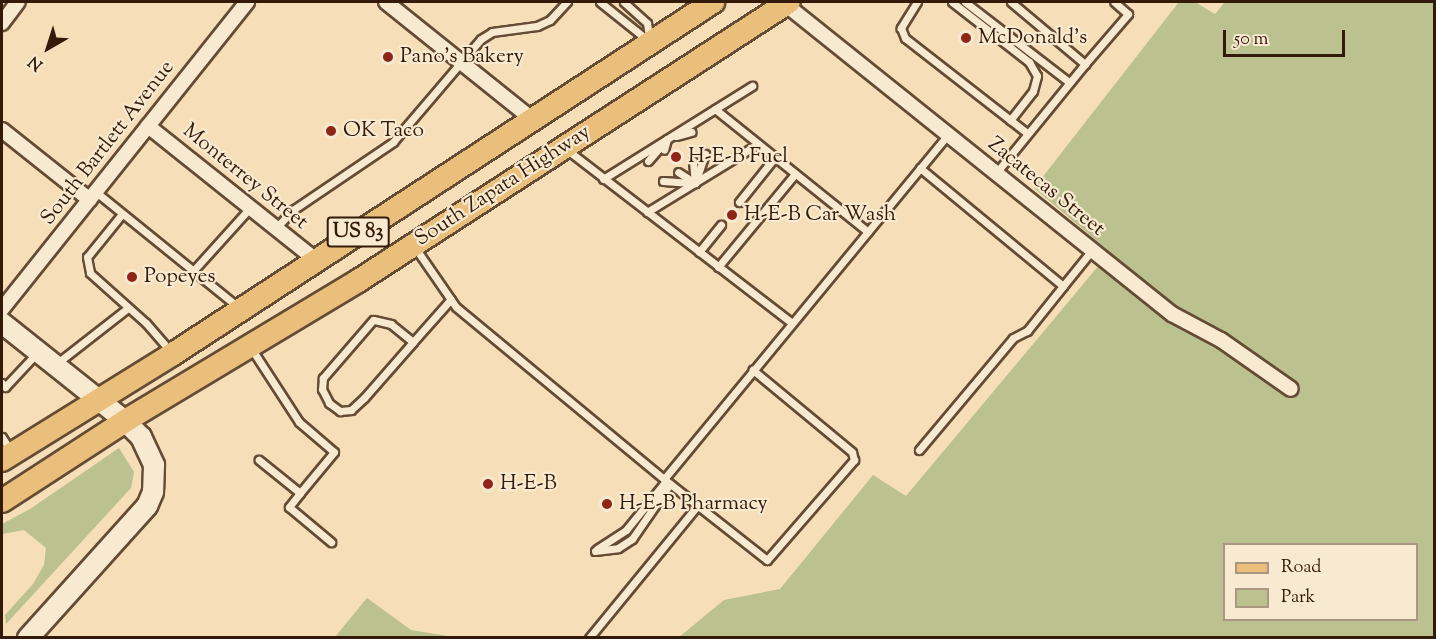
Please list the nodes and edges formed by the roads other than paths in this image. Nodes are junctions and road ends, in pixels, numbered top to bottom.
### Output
1 (18, 2) edge
2 (247, 2) edge
3 (386, 2) edge
4 (567, 2) edge
5 (600, 2) edge
6 (624, 2) edge
7 (712, 2) edge
8 (917, 2) edge
9 (952, 2) edge
10 (965, 2) edge
11 (1011, 2) edge
12 (1114, 2) edge
13 (787, 3) edge
14 (2, 23) edge
15 (650, 42) junction
16 (460, 61) junction
17 (1085, 63) junction
18 (1069, 82) junction
19 (752, 86) dead end
20 (715, 109) junction
21 (532, 119) junction
22 (1010, 120) junction
23 (148, 126) junction
24 (2, 130) edge
25 (691, 132) dead end
26 (1028, 133) junction
27 (948, 135) junction
28 (667, 139) junction
29 (680, 139) dead end
30 (758, 144) junction
31 (562, 147) junction
32 (664, 150) dead end
33 (705, 154) dead end
34 (775, 158) junction
35 (648, 161) dead end
36 (693, 161) dead end
37 (920, 168) junction
38 (678, 172) dead end
39 (996, 173) junction
40 (795, 174) junction
41 (603, 179) junction
42 (663, 182) dead end
43 (695, 183) junction
44 (93, 196) junction
45 (740, 202) dead end
46 (250, 208) junction
47 (646, 212) junction
48 (122, 214) junction
49 (721, 225) dead end
50 (276, 228) junction
51 (868, 232) junction
52 (413, 245) junction
53 (1092, 250) junction
54 (699, 252) junction
55 (316, 260) junction
56 (718, 267) junction
57 (193, 271) junction
58 (1063, 286) junction
59 (451, 299) junction
60 (128, 308) junction
61 (2, 309) edge
62 (241, 309) junction
63 (2, 323) edge
64 (792, 323) junction
65 (413, 342) junction
66 (251, 348) junction
67 (38, 352) junction
68 (173, 354) junction
69 (54, 366) junction
70 (753, 370) junction
71 (3, 385) edge
72 (1291, 389) dead end
73 (2, 397) edge
74 (98, 400) junction
75 (125, 421) junction
76 (5, 450) edge
77 (919, 450) dead end
78 (260, 460) dead end
79 (667, 481) junction
80 (300, 493) junction
81 (2, 501) edge
82 (698, 506) junction
83 (331, 542) dead end
84 (28, 638) edge
85 (589, 638) edge

1 - 14 street
2 - 23 street, South Bartlett Avenue
3 - 16 street
4 - 16 lane
5 - 15 lane
6 - 15 lane
7 - 15 main road, South Zapata Highway / US 83
8 - 22 lane
9 - 22 lane
10 - 18 lane
11 - 17 lane
12 - 17 lane
13 - 27 street, Zacatecas Street
13 - 31 main road, South Zapata Highway / US 83
15 - 21 main road, South Zapata Highway / US 83
16 - 21 street
16 - 50 lane
17 - 18 lane
18 - 26 lane
19 - 20 lane
20 - 28 lane
20 - 30 lane
21 - 55 main road, South Zapata Highway / US 83
22 - 26 lane
23 - 44 street, South Bartlett Avenue
23 - 46 street, Monterrey Street
24 - 44 street
25 - 28 lane
26 - 39 lane
27 - 37 lane
27 - 39 street, Zacatecas Street
28 - 29 lane
28 - 32 lane
28 - 35 lane
28 - 41 lane
30 - 34 lane
30 - 43 lane
31 - 41 lane
31 - 52 main road, South Zapata Highway / US 83
33 - 43 lane
34 - 40 lane
34 - 45 lane
36 - 43 lane
37 - 51 lane
37 - 58 lane
38 - 43 lane
39 - 53 street, Zacatecas Street
40 - 51 lane
40 - 56 lane
41 - 47 lane
42 - 43 lane
43 - 47 lane
44 - 48 lane
44 - 61 street, South Bartlett Avenue
46 - 50 street, Monterrey Street
46 - 57 lane
47 - 54 lane
48 - 57 lane
48 - 60 lane
49 - 54 lane
50 - 55 street, Monterrey Street
51 - 64 lane
52 - 59 lane
52 - 66 main road, South Zapata Highway / US 83
53 - 58 lane
53 - 72 street, Zacatecas Street
54 - 56 lane
55 - 62 main road, South Zapata Highway / US 83
56 - 64 lane
57 - 62 lane
58 - 77 lane
59 - 65 lane
59 - 79 lane
60 - 68 lane
60 - 69 lane
62 - 68 main road, South Zapata Highway / US 83
63 - 67 main road
64 - 70 lane
65 - 65 lane
66 - 75 main road, South Zapata Highway / US 83
66 - 80 lane
67 - 69 main road
67 - 71 lane
68 - 74 main road, South Zapata Highway / US 83
69 - 74 main road
70 - 79 lane
70 - 82 lane
71 - 73 lane
74 - 75 main road
74 - 76 main road, South Zapata Highway / US 83
75 - 81 main road, South Zapata Highway / US 83
75 - 84 main road
78 - 80 lane
79 - 79 lane
79 - 82 lane
80 - 83 lane
82 - 85 lane

